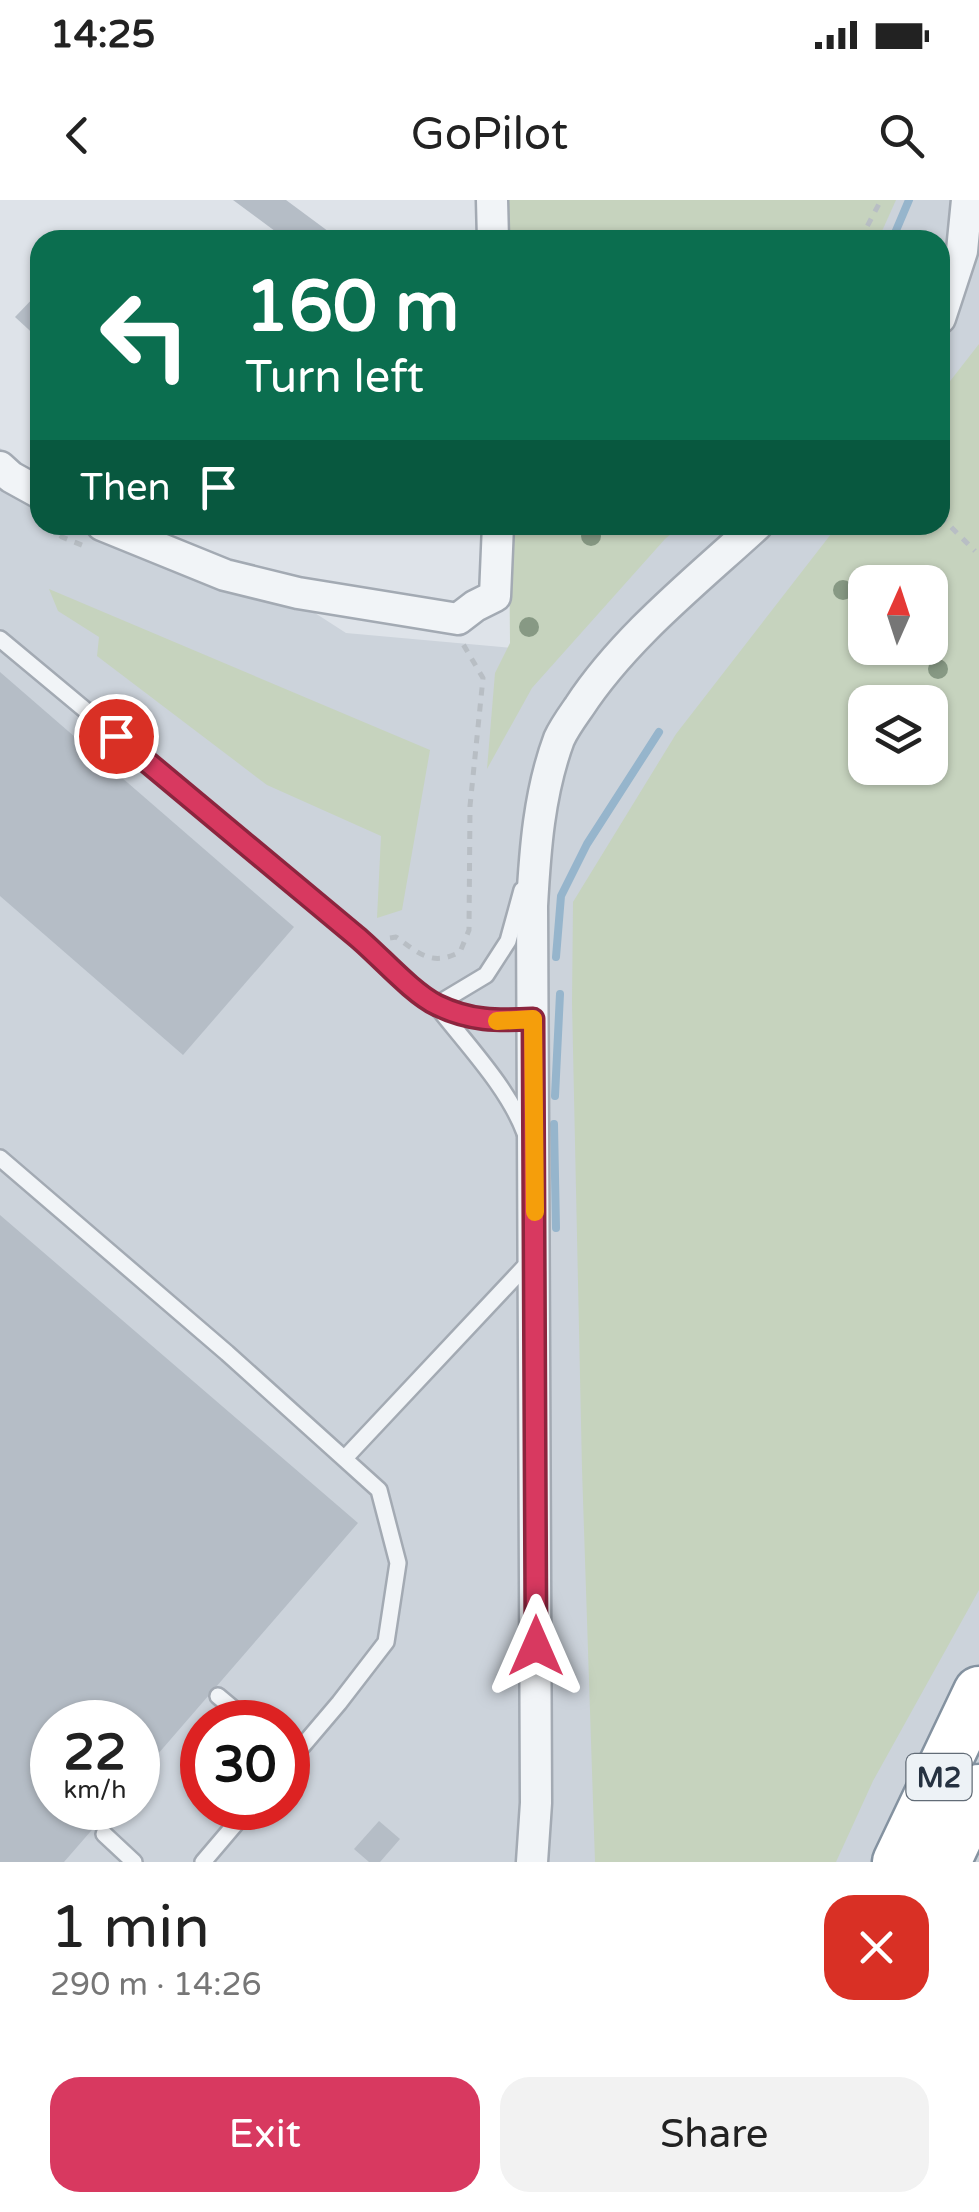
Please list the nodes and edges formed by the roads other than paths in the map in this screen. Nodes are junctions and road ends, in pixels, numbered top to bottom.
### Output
1 (492, 200) edge
2 (967, 200) edge
3 (493, 230) edge
4 (970, 241) edge
5 (950, 292) edge
6 (0, 468) edge
7 (30, 487) edge
8 (498, 535) edge
9 (746, 535) edge
10 (99, 538) edge
11 (0, 639) edge
12 (536, 838) junction
13 (436, 1005) junction
14 (533, 1019) junction
15 (0, 1158) edge
16 (534, 1158) junction
17 (535, 1255) junction
18 (346, 1458) junction
19 (979, 1692) edge
20 (218, 1696) dead end
21 (223, 1700) edge
22 (310, 1735) edge
23 (979, 1790) edge
24 (230, 1830) edge
25 (104, 1834) dead end
26 (134, 1862) edge
27 (203, 1862) edge
28 (532, 1862) edge
29 (898, 1862) edge
30 (945, 1862) edge

1 - 3 street
2 - 4 street
4 - 5 street
6 - 7 street
8 - 10 street
9 - 12 street
11 - 13 lane
12 - 13 lane
12 - 14 street
13 - 14 lane
13 - 16 lane
14 - 16 street
15 - 18 lane
16 - 17 street
17 - 18 lane
17 - 28 street
18 - 22 lane
19 - 29 highway, M2
20 - 21 lane
23 - 30 highway, M2
24 - 27 lane
25 - 26 lane

